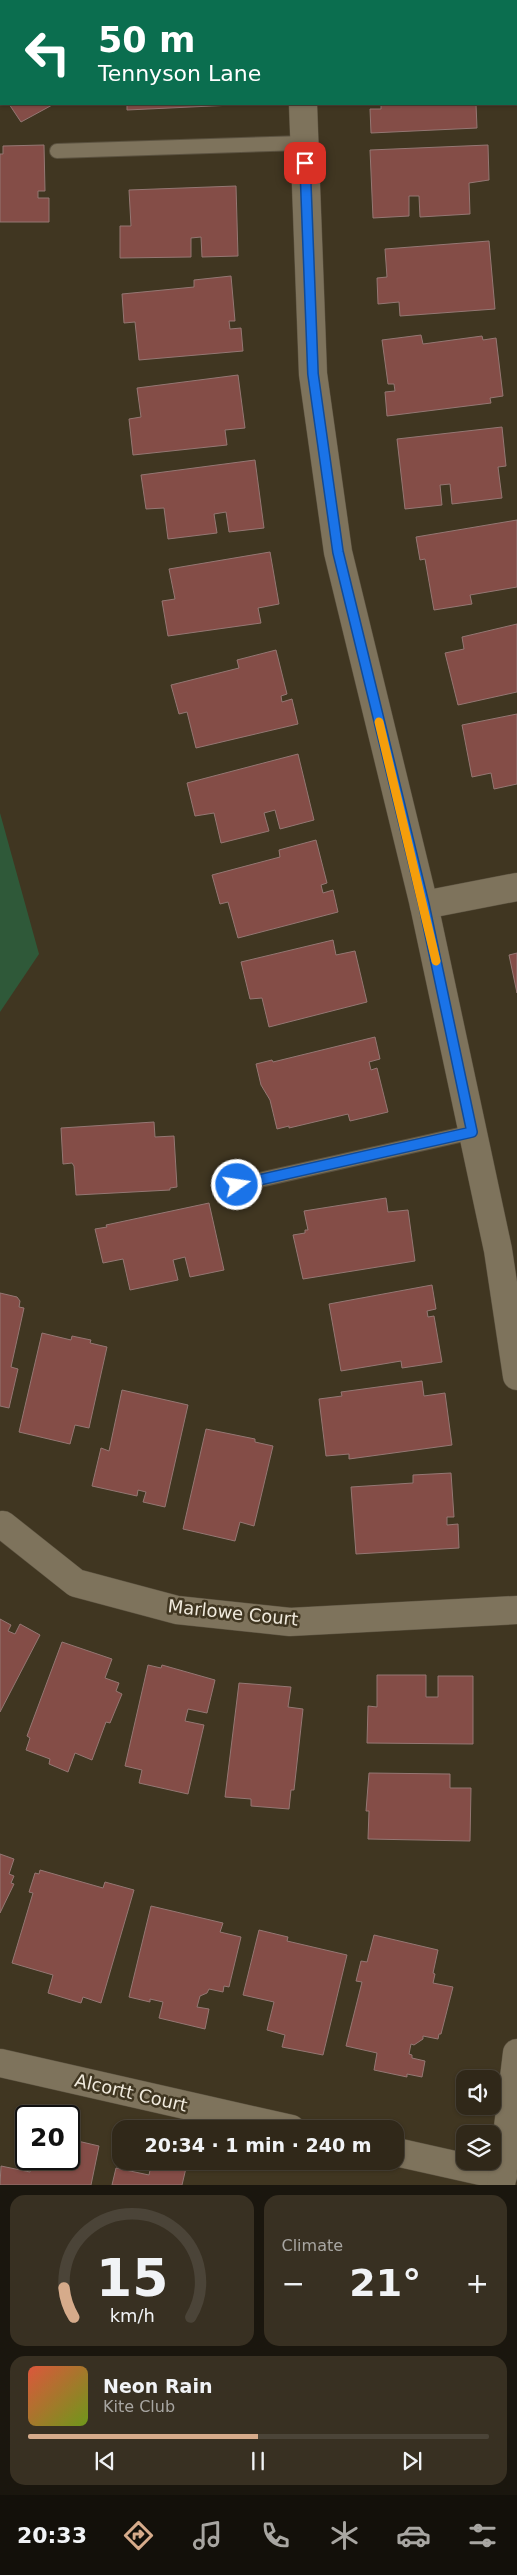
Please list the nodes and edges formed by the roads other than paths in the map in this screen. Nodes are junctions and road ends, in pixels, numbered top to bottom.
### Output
1 (303, 105) edge
2 (304, 143) junction
3 (57, 151) dead end
4 (517, 887) edge
5 (424, 905) junction
6 (472, 1132) junction
7 (237, 1185) dead end
8 (517, 1376) edge
9 (3, 1525) dead end
10 (517, 1610) edge
11 (517, 2053) edge
12 (0, 2063) edge
13 (252, 2120) edge
14 (404, 2154) edge
15 (502, 2180) edge

1 - 2 street
2 - 3 lane
2 - 5 street
4 - 5 street
5 - 6 street
6 - 7 lane
6 - 8 street
9 - 10 street, Marlowe Court
11 - 15 street
12 - 13 street, Alcortt Court
14 - 15 street

